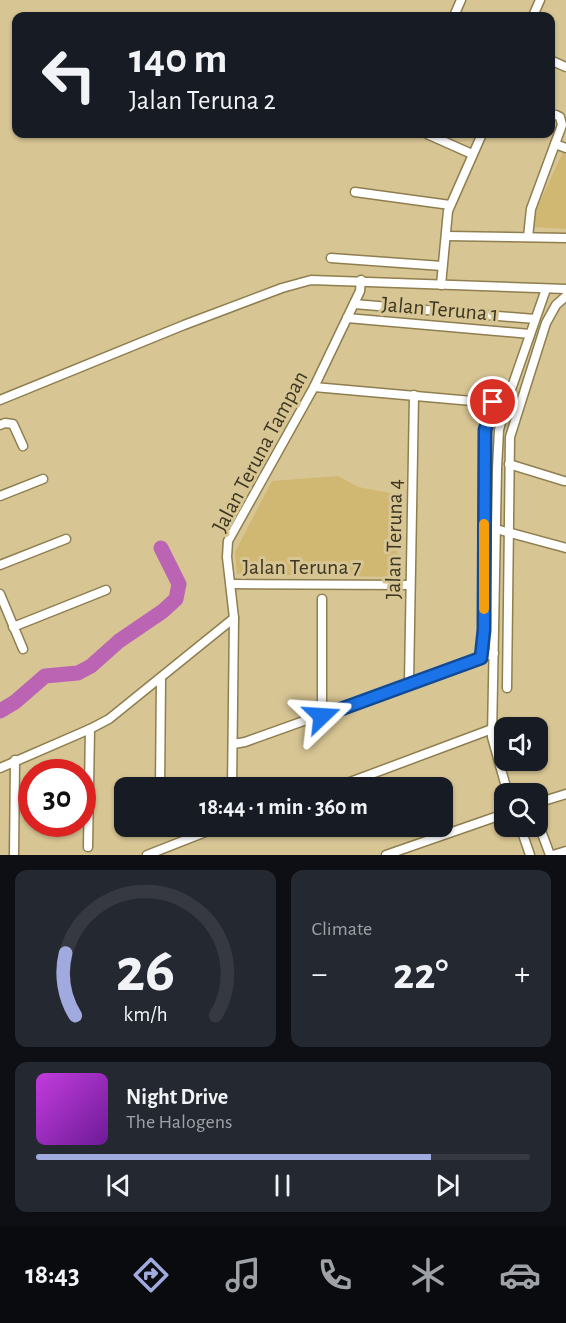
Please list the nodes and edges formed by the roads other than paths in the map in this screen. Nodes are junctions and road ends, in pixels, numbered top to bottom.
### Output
1 (556, 115) dead end
2 (437, 138) edge
3 (480, 138) edge
4 (555, 144) junction
5 (566, 148) edge
6 (472, 154) junction
7 (355, 192) dead end
8 (450, 205) junction
9 (447, 236) junction
10 (528, 237) junction
11 (566, 238) edge
12 (331, 258) dead end
13 (442, 266) junction
14 (361, 280) junction
15 (441, 285) junction
16 (566, 289) edge
17 (546, 290) junction
18 (566, 296) edge
19 (354, 304) junction
20 (347, 318) junction
21 (535, 319) junction
22 (530, 334) junction
23 (315, 387) junction
24 (414, 396) junction
25 (0, 400) edge
26 (493, 402) junction
27 (506, 404) junction
28 (0, 425) edge
29 (23, 446) dead end
30 (509, 464) junction
31 (43, 479) dead end
32 (564, 481) dead end
33 (0, 496) edge
34 (496, 529) junction
35 (509, 532) junction
36 (66, 538) dead end
37 (566, 548) edge
38 (0, 566) edge
39 (231, 584) junction
40 (410, 585) junction
41 (106, 590) dead end
42 (0, 594) edge
43 (322, 599) dead end
44 (234, 618) junction
45 (13, 627) junction
46 (23, 649) dead end
47 (494, 653) junction
48 (481, 658) junction
49 (161, 679) junction
50 (409, 684) junction
51 (507, 688) dead end
52 (322, 716) junction
53 (90, 729) junction
54 (492, 729) junction
55 (233, 744) junction
56 (15, 760) junction
57 (0, 768) edge
58 (160, 777) edge
59 (232, 777) edge
60 (363, 777) edge
61 (505, 783) edge
62 (566, 794) edge
63 (548, 800) edge
64 (494, 817) edge
65 (193, 837) edge
66 (524, 837) edge
67 (544, 837) edge
68 (88, 847) dead end
69 (566, 851) edge
70 (14, 855) edge
71 (147, 855) edge
72 (386, 855) edge
73 (530, 855) edge
74 (551, 855) edge

1 - 4 street
2 - 6 street
3 - 6 street
4 - 5 street
4 - 10 street
6 - 8 street
7 - 8 street
8 - 9 street
9 - 10 street
9 - 13 street
10 - 11 street
12 - 13 street
13 - 15 street
14 - 15 street
14 - 19 street, Jalan Teruna Tampan
14 - 25 street
15 - 17 street
16 - 17 street
17 - 21 street
18 - 30 street
19 - 20 street, Jalan Teruna Tampan
19 - 21 street
20 - 22 street, Jalan Teruna 1
20 - 23 street, Jalan Teruna Tampan
21 - 22 street
22 - 27 street
23 - 24 street
23 - 39 street, Jalan Teruna Tampan
24 - 26 street
24 - 40 street, Jalan Teruna 4
26 - 27 street
26 - 48 street
27 - 34 street
28 - 29 street
30 - 32 street
30 - 35 street
31 - 33 street
34 - 35 street
34 - 47 street
35 - 37 street
35 - 51 street
36 - 38 street
39 - 40 street, Jalan Teruna 7
39 - 44 street, Jalan Teruna Tampan
40 - 50 street, Jalan Teruna 4
41 - 45 street
42 - 45 street
43 - 52 street
44 - 49 street
44 - 55 street, Jalan Teruna Tampan
45 - 46 street
47 - 48 street
47 - 54 street
48 - 50 street
49 - 53 street
49 - 58 street
50 - 52 street
52 - 55 street
53 - 56 street
53 - 68 street
54 - 60 street
54 - 61 street
55 - 59 street, Jalan Teruna Tampan
56 - 57 street
56 - 70 street
62 - 63 street
64 - 72 street
65 - 71 street
66 - 73 street
67 - 74 street
69 - 74 street

